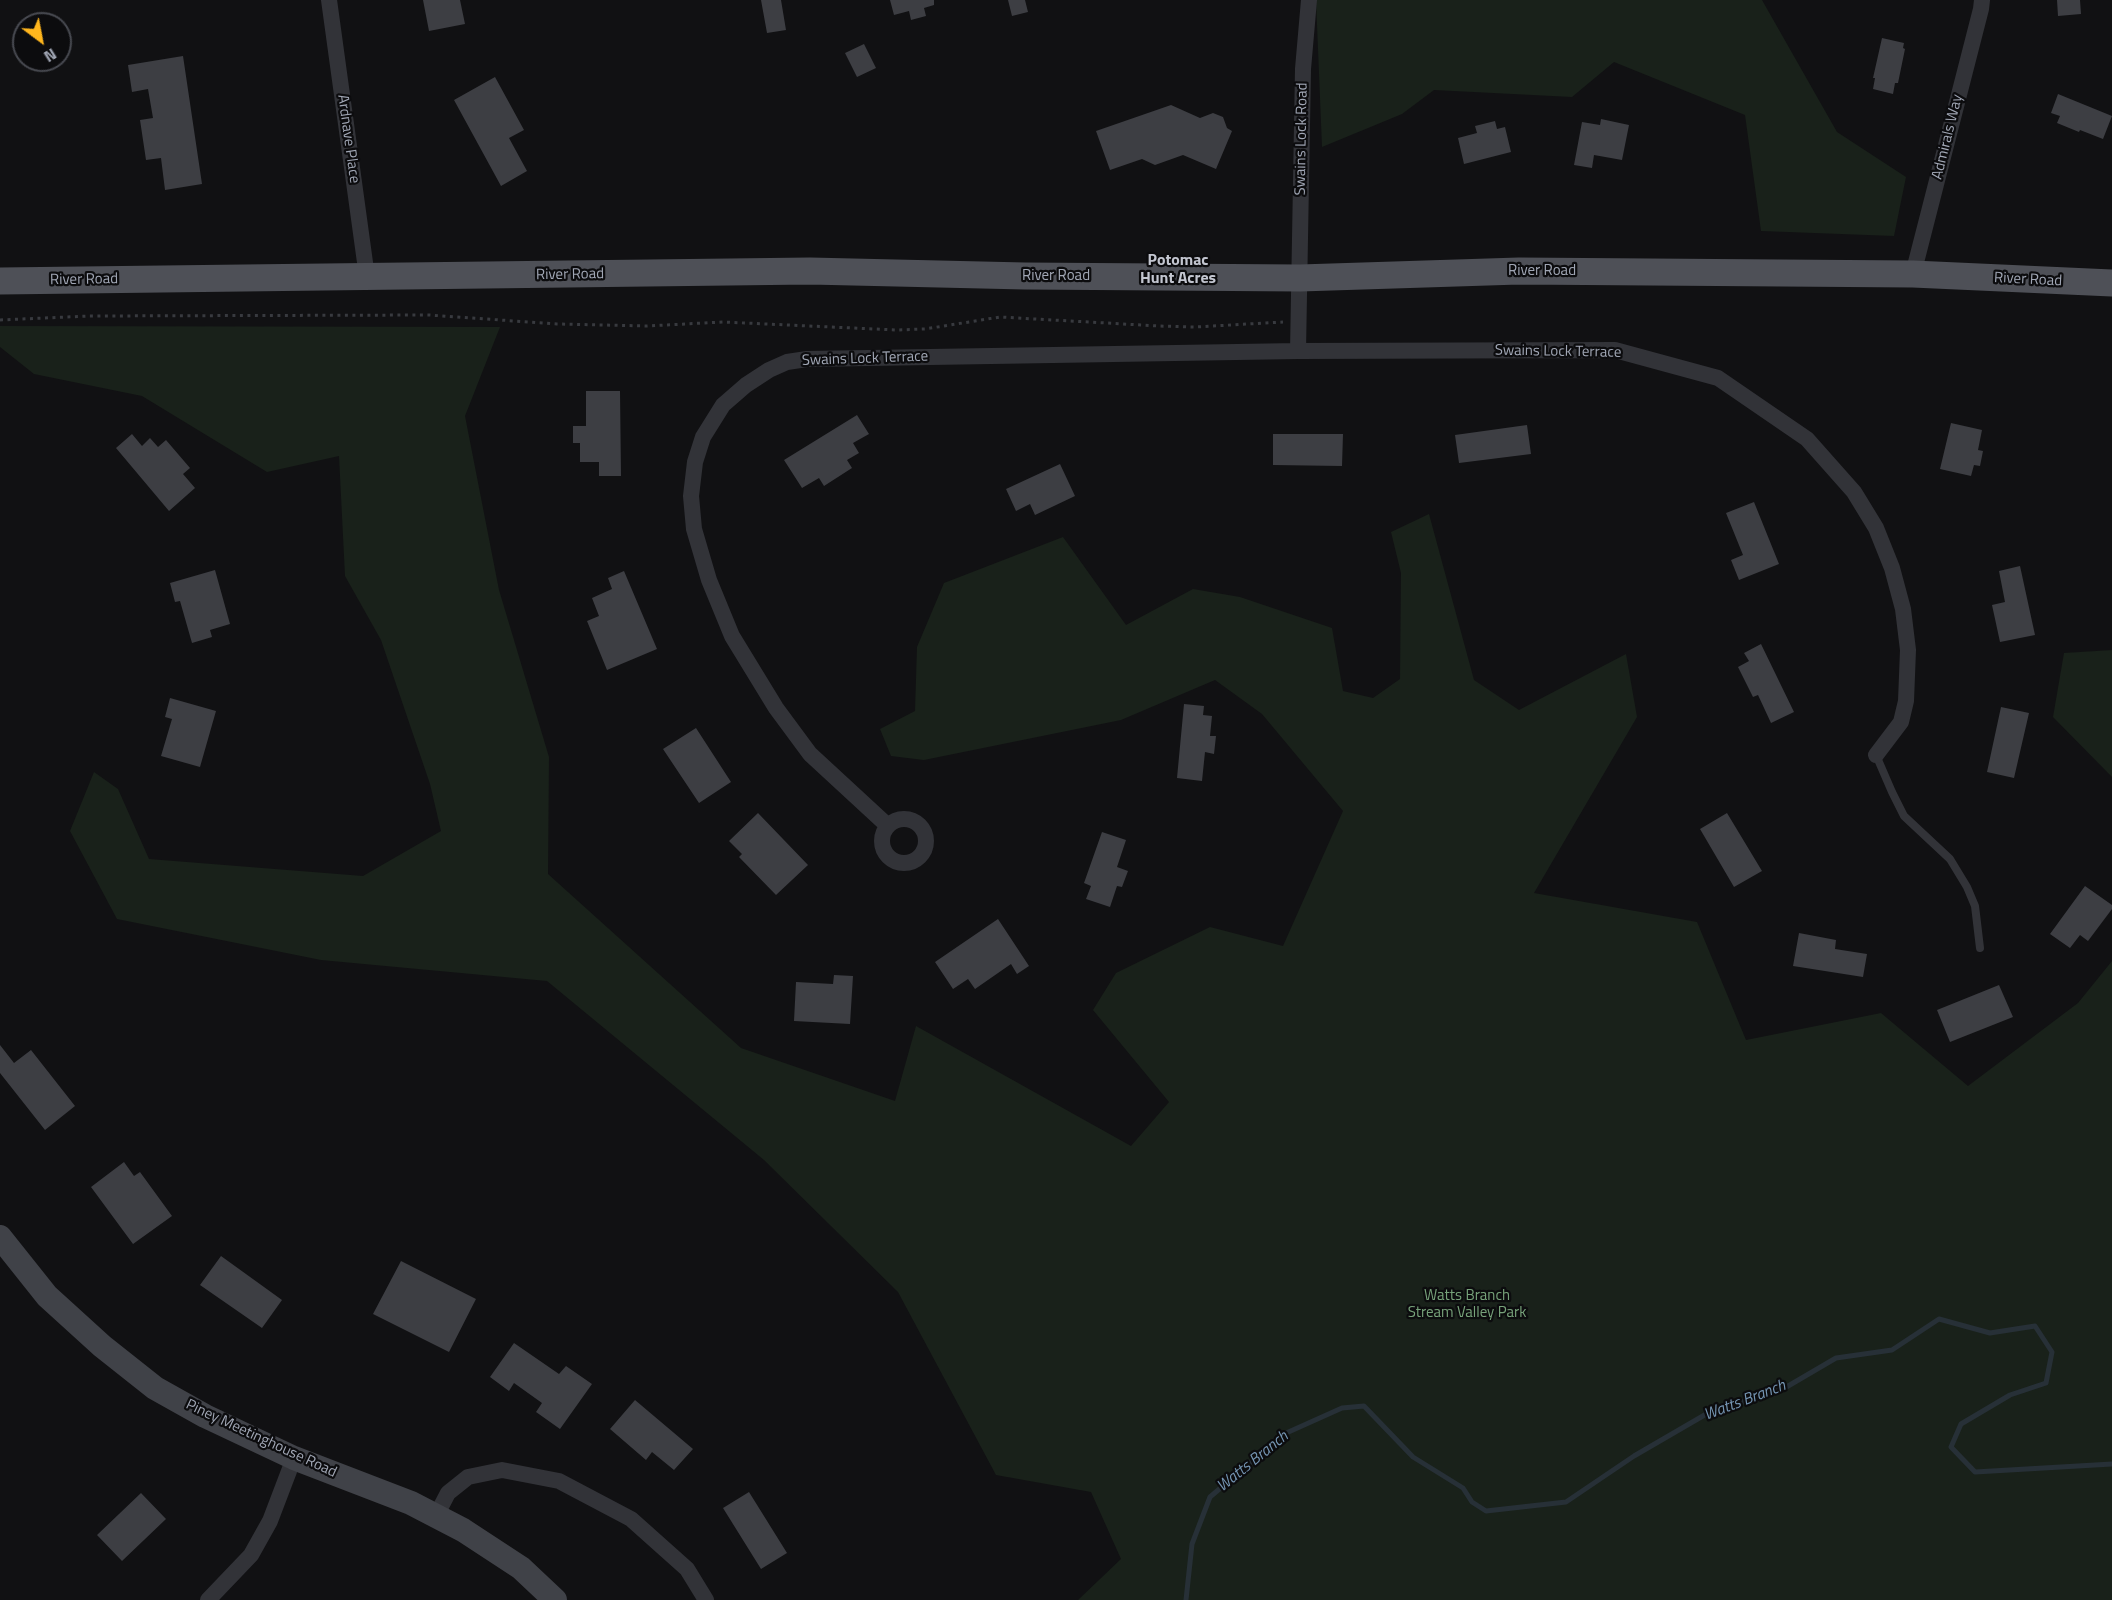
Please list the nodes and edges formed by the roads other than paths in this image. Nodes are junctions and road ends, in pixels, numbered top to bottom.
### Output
1 (329, 0) edge
2 (1309, 0) edge
3 (1982, 0) edge
4 (1913, 274) junction
5 (367, 278) junction
6 (1300, 278) junction
7 (0, 281) edge
8 (2112, 283) edge
9 (1298, 351) junction
10 (1876, 755) joint
11 (888, 826) dead end
12 (1980, 948) dead end
13 (0, 1237) edge
14 (294, 1458) junction
15 (436, 1516) junction
16 (208, 1600) edge
17 (555, 1600) edge
18 (706, 1600) edge

1 - 5 street, Ardnave Place
2 - 6 street, Swains Lock Road
3 - 4 street, Admirals Way
4 - 6 main road, River Road
4 - 8 main road, River Road
5 - 6 main road, River Road
5 - 7 main road, River Road
6 - 9 street
9 - 10 street, Swains Lock Terrace
9 - 11 street, Swains Lock Terrace
10 - 12 lane
13 - 14 main road, Piney Meetinghouse Road
14 - 15 main road, Piney Meetinghouse Road
14 - 16 street
15 - 17 main road, Piney Meetinghouse Road
15 - 18 street

